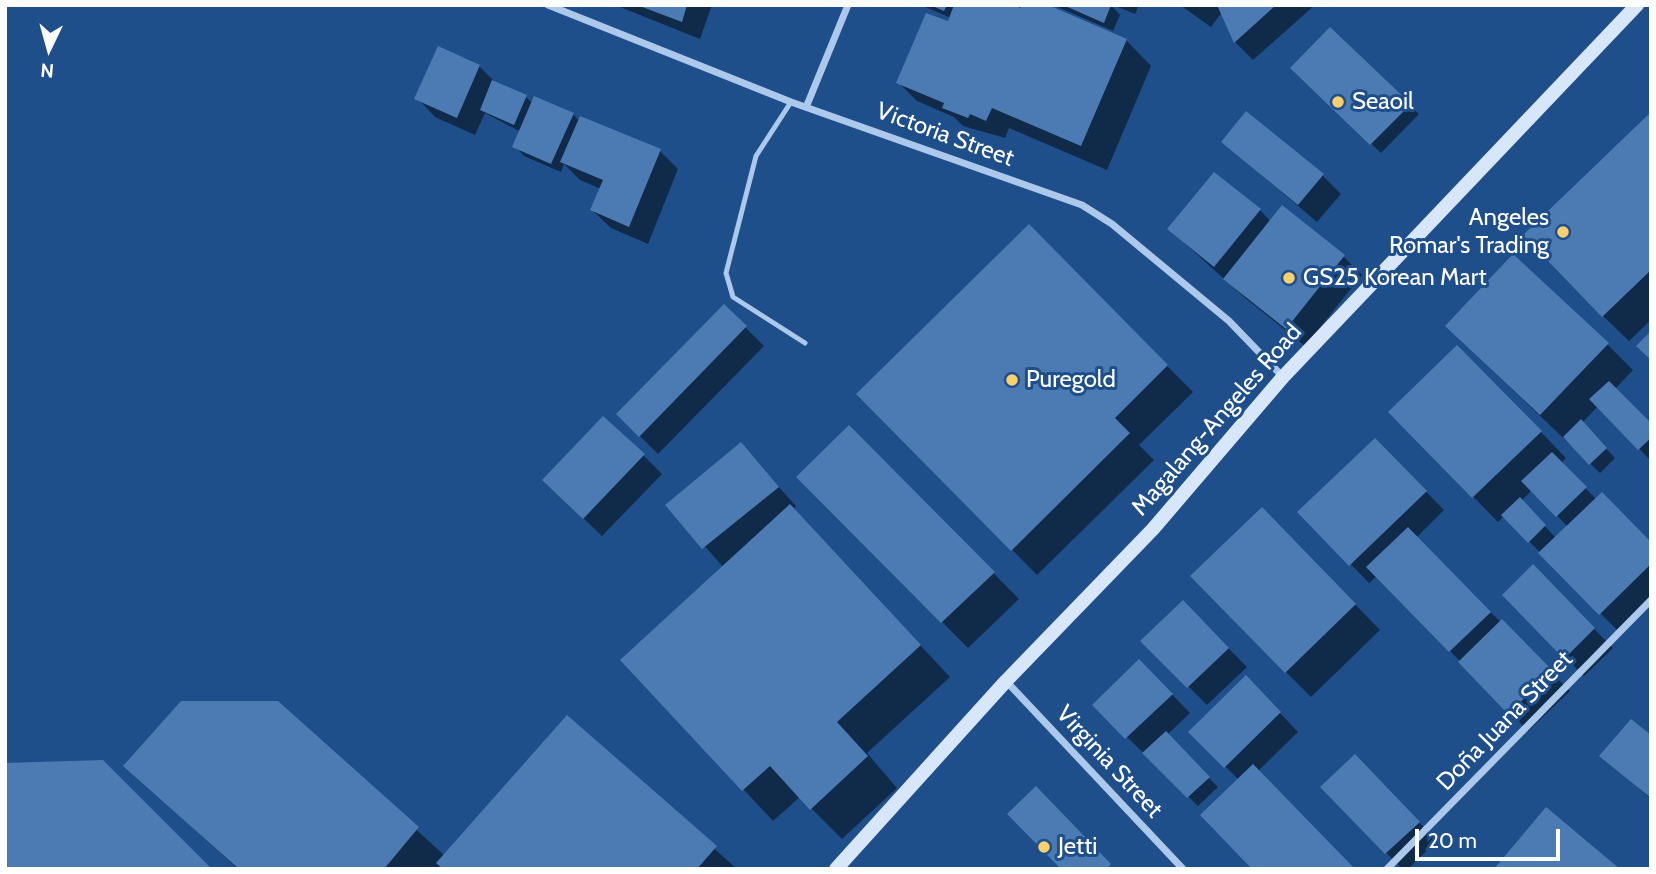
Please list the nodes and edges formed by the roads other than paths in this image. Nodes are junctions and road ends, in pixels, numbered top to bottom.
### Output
1 (548, 5) edge
2 (848, 5) edge
3 (1637, 5) edge
4 (791, 102) junction
5 (807, 106) junction
6 (805, 343) dead end
7 (1283, 377) junction
8 (1651, 600) edge
9 (1006, 681) junction
10 (835, 869) edge
11 (1183, 869) edge
12 (1388, 869) edge

1 - 4 street, Victoria Street
2 - 5 street
3 - 7 main road, Magalang-Angeles Road
4 - 5 street, Victoria Street
4 - 6 lane
5 - 7 street, Victoria Street
7 - 9 main road, Magalang-Angeles Road
8 - 12 street, Doña Juana Street
9 - 10 main road, Magalang-Angeles Road
9 - 11 street, Virginia Street

